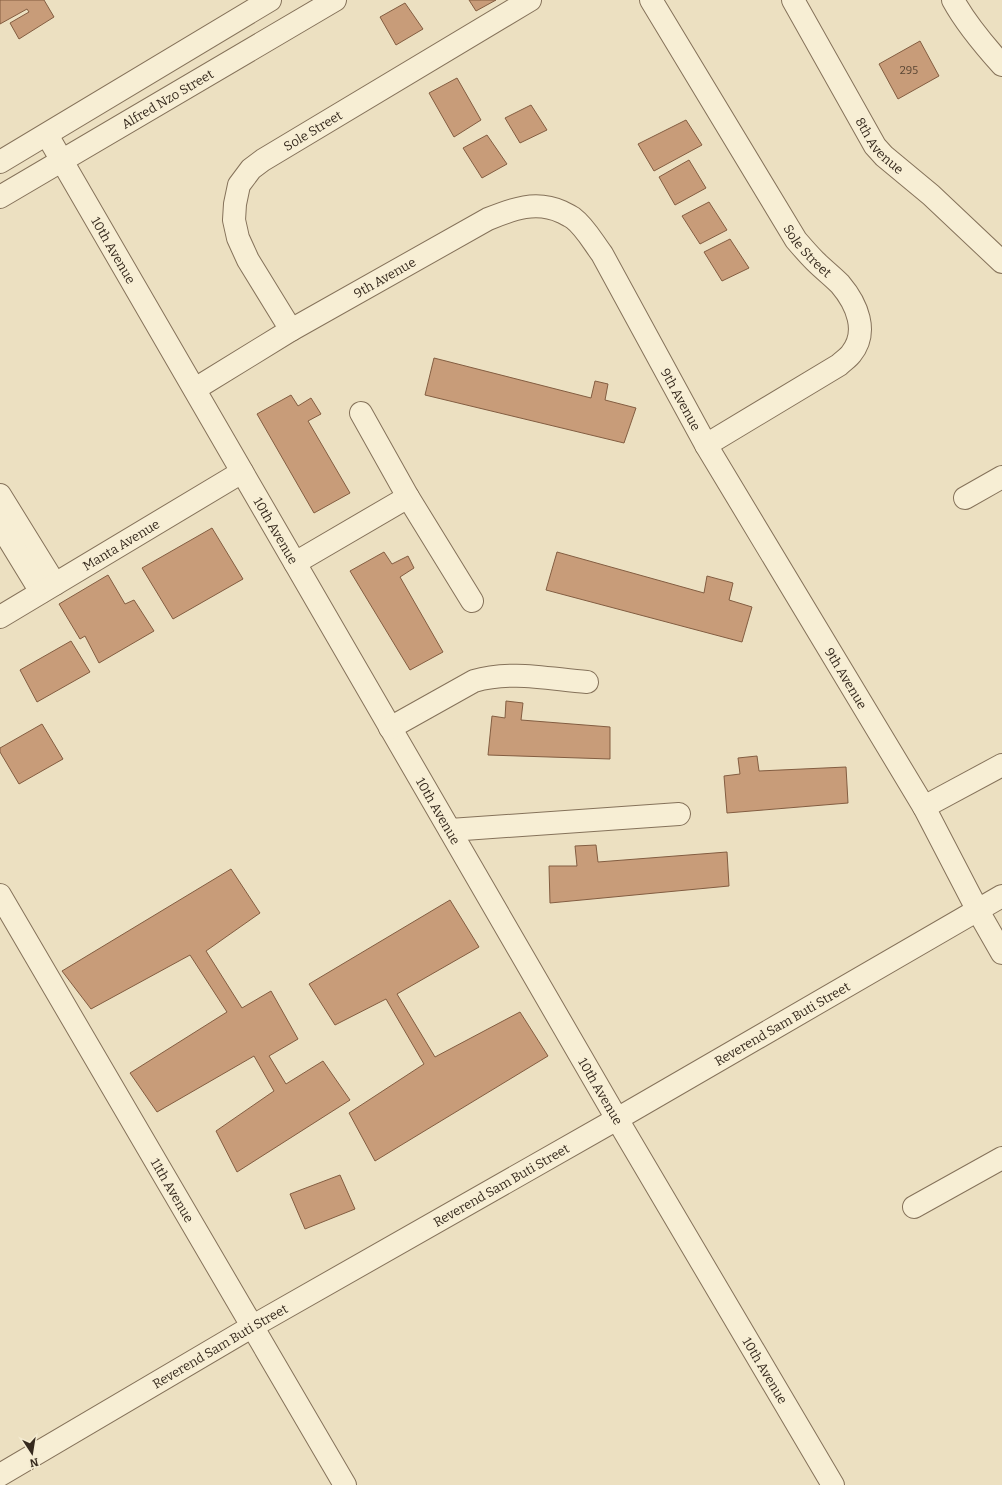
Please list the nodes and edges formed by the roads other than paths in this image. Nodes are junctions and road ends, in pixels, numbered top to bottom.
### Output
1 (270, 0) edge
2 (335, 0) edge
3 (530, 0) edge
4 (651, 0) edge
5 (793, 0) edge
6 (953, 0) edge
7 (1002, 65) edge
8 (47, 135) junction
9 (62, 161) junction
10 (0, 162) edge
11 (0, 197) edge
12 (1002, 262) edge
13 (291, 330) junction
14 (195, 389) junction
15 (361, 413) dead end
16 (706, 445) junction
17 (242, 472) junction
18 (1002, 477) edge
19 (0, 495) edge
20 (408, 497) junction
21 (965, 498) dead end
22 (0, 525) edge
23 (295, 563) junction
24 (48, 588) junction
25 (472, 601) dead end
26 (0, 617) edge
27 (587, 682) dead end
28 (390, 728) junction
29 (1002, 764) edge
30 (924, 807) junction
31 (679, 814) dead end
32 (450, 830) junction
33 (0, 895) edge
34 (1002, 896) edge
35 (978, 911) junction
36 (1002, 953) edge
37 (617, 1119) junction
38 (1002, 1158) edge
39 (914, 1207) dead end
40 (253, 1326) junction
41 (0, 1475) edge
42 (345, 1485) edge
43 (833, 1485) edge

1 - 8 street
2 - 9 street, Alfred Nzo Street
3 - 13 street, Sole Street
4 - 16 street, Sole Street
5 - 12 street, 8th Avenue
6 - 7 street
8 - 9 street, 10th Avenue
8 - 10 street
9 - 11 street, Alfred Nzo Street
9 - 14 street, 10th Avenue
13 - 14 street, 9th Avenue
13 - 16 street, 9th Avenue
14 - 17 street, 10th Avenue
15 - 20 street
16 - 30 street, 9th Avenue
17 - 23 street, 10th Avenue
17 - 24 street, Manta Avenue
18 - 21 street
19 - 24 street
20 - 23 street
20 - 25 street
22 - 24 street
23 - 28 street, 10th Avenue
24 - 26 street, Manta Avenue
27 - 28 street
28 - 32 street, 10th Avenue
29 - 30 street
30 - 35 street, 9th Avenue
31 - 32 street
32 - 37 street, 10th Avenue
33 - 40 street, 11th Avenue
34 - 35 street, Reverend Sam Buti Street
35 - 36 street, 9th Avenue
35 - 37 street, Reverend Sam Buti Street
37 - 40 street, Reverend Sam Buti Street
37 - 43 street, 10th Avenue
38 - 39 street
40 - 41 street, Reverend Sam Buti Street
40 - 42 street, 11th Avenue

